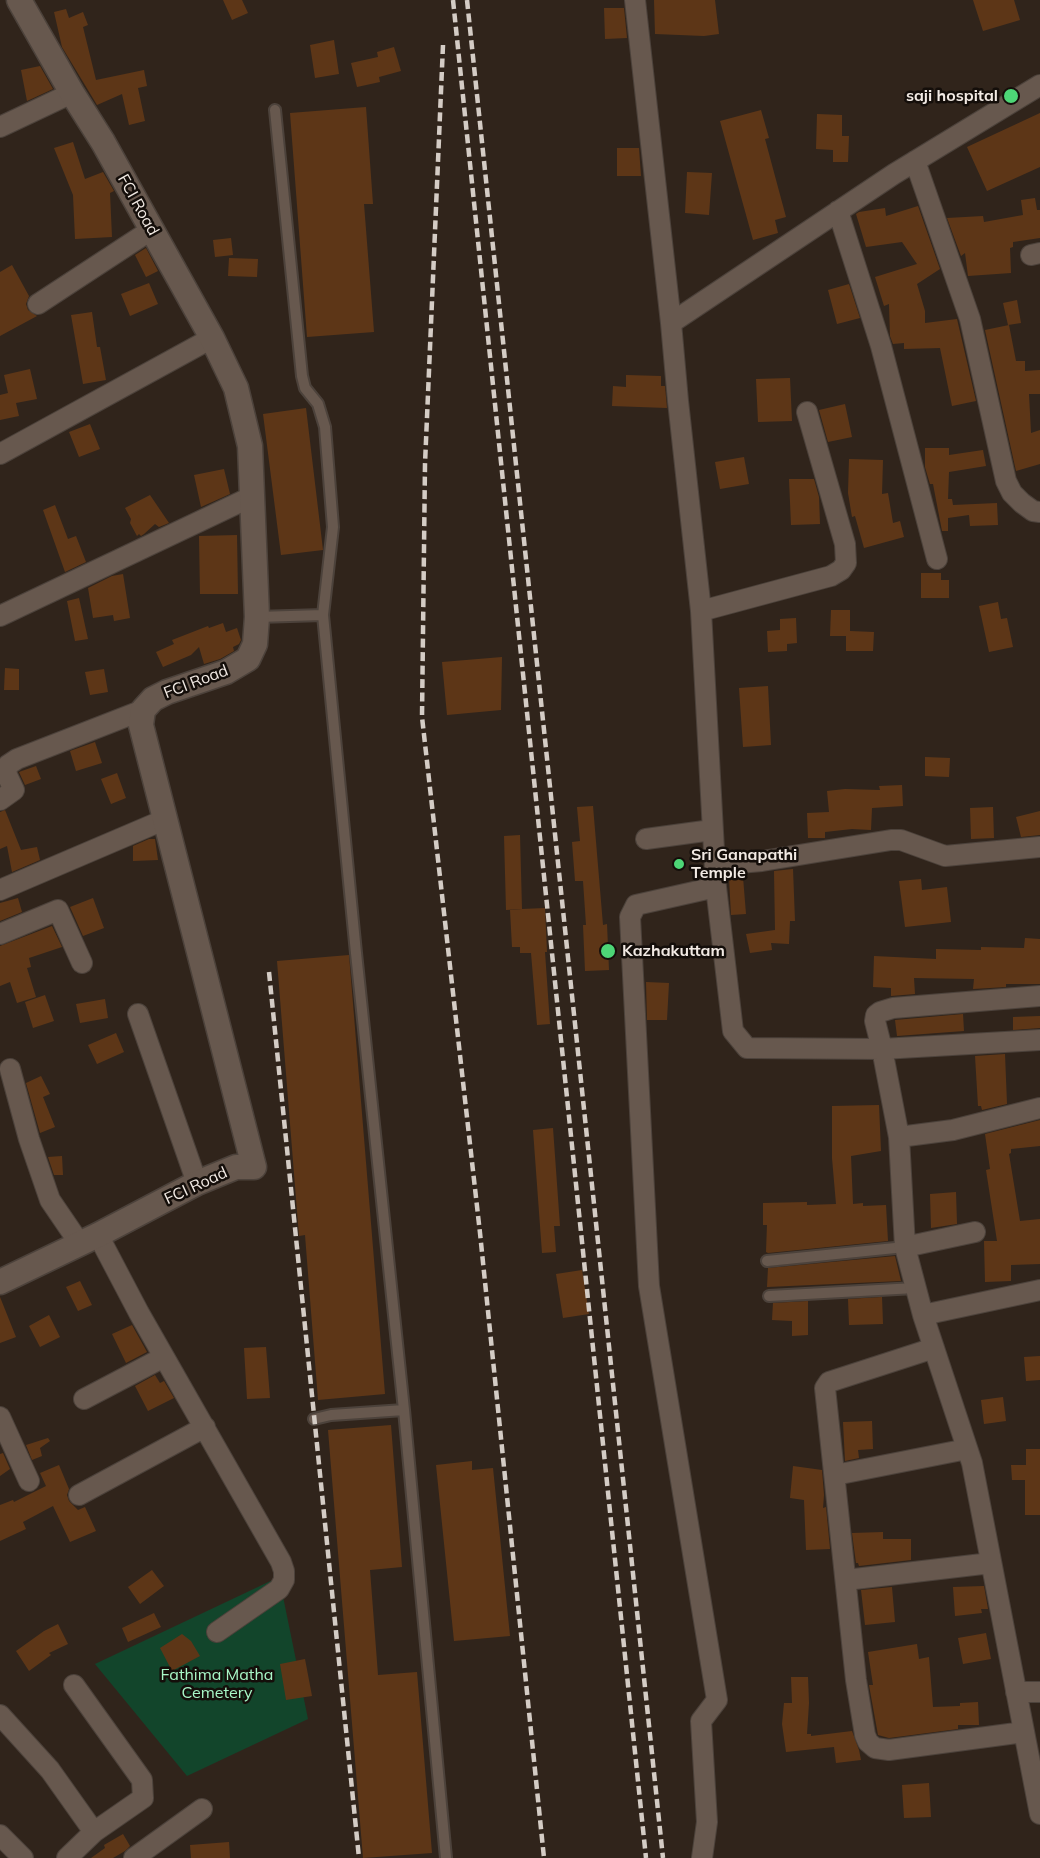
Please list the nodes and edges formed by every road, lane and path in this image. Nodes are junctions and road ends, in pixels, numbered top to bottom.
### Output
1 (19, 0) edge
2 (635, 0) edge
3 (1040, 86) edge
4 (72, 93) junction
5 (275, 110) dead end
6 (0, 127) edge
7 (915, 161) junction
8 (838, 211) junction
9 (151, 230) junction
10 (38, 304) dead end
11 (672, 323) junction
12 (212, 338) junction
13 (807, 412) dead end
14 (0, 454) edge
15 (253, 496) junction
16 (1040, 512) edge
17 (937, 559) dead end
18 (701, 611) junction
19 (323, 615) junction
20 (0, 616) edge
21 (257, 617) junction
22 (143, 710) junction
23 (0, 800) edge
24 (166, 819) junction
25 (712, 830) junction
26 (646, 839) dead end
27 (1040, 847) edge
28 (715, 865) junction
29 (716, 887) junction
30 (0, 890) edge
31 (0, 934) edge
32 (82, 963) dead end
33 (1040, 996) edge
34 (138, 1014) dead end
35 (1040, 1040) edge
36 (882, 1049) junction
37 (10, 1069) dead end
38 (1040, 1108) edge
39 (899, 1137) junction
40 (197, 1183) junction
41 (975, 1232) dead end
42 (89, 1239) junction
43 (905, 1247) junction
44 (767, 1261) dead end
45 (0, 1282) edge
46 (915, 1288) junction
47 (1040, 1290) edge
48 (770, 1296) dead end
49 (923, 1315) junction
50 (934, 1348) junction
51 (164, 1357) junction
52 (84, 1399) dead end
53 (404, 1410) junction
54 (0, 1418) edge
55 (314, 1419) dead end
56 (205, 1428) junction
57 (967, 1449) junction
58 (835, 1474) junction
59 (29, 1481) dead end
60 (79, 1495) dead end
61 (991, 1563) junction
62 (846, 1580) junction
63 (217, 1632) dead end
64 (74, 1685) dead end
65 (1016, 1692) junction
66 (1040, 1692) edge
67 (0, 1715) edge
68 (1024, 1732) junction
69 (202, 1809) dead end
70 (1040, 1814) edge
71 (94, 1832) junction
72 (0, 1835) edge
73 (23, 1858) edge
74 (67, 1858) edge
75 (134, 1858) edge
76 (446, 1858) edge
77 (702, 1858) edge

1 - 4 street, FCI Road
2 - 11 street
3 - 7 street
4 - 6 street
4 - 9 street, FCI Road
5 - 19 lane
7 - 8 street
7 - 16 street
8 - 11 street
8 - 17 street
9 - 10 street
9 - 12 street, FCI Road
11 - 18 street
12 - 14 street
12 - 15 street, FCI Road
13 - 18 street
15 - 20 street
15 - 21 street, FCI Road
18 - 25 street
19 - 21 lane
19 - 53 lane
21 - 22 street, FCI Road
22 - 23 street
22 - 24 street, FCI Road
24 - 30 street
24 - 40 street, FCI Road
25 - 26 street
25 - 28 street
27 - 28 street
28 - 29 street
29 - 36 street
29 - 77 street
31 - 32 street
33 - 36 street
34 - 40 street
35 - 36 street
36 - 39 street
37 - 42 street
38 - 39 street
39 - 43 street
40 - 42 street, FCI Road
41 - 43 street
42 - 45 street, FCI Road
42 - 51 street
43 - 44 lane
43 - 46 street
46 - 48 lane
46 - 49 street
47 - 49 street
49 - 50 street
50 - 57 street
50 - 58 street
51 - 52 street
51 - 56 street
53 - 55 lane
53 - 76 lane
54 - 59 street
56 - 60 street
56 - 63 street
57 - 58 street
57 - 61 street
58 - 62 street
61 - 62 street
61 - 65 street
62 - 68 street
64 - 71 street
65 - 66 street
65 - 68 street
67 - 71 street
68 - 70 street
69 - 75 street
71 - 74 street
72 - 73 street

